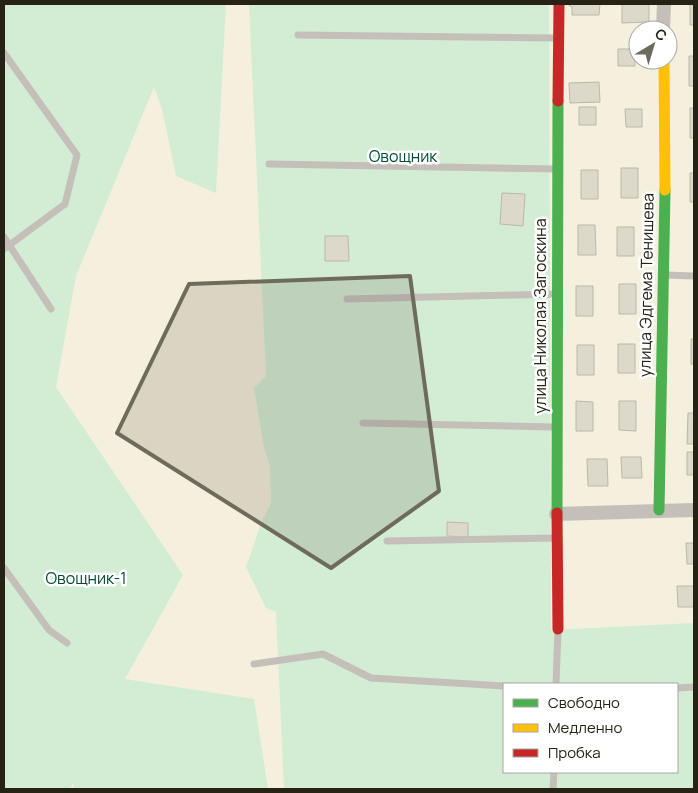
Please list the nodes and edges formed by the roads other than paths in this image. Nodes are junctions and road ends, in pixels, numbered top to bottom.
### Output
1 (559, 4) edge
2 (664, 4) edge
3 (664, 20) edge
4 (298, 35) dead end
5 (559, 38) junction
6 (4, 53) edge
7 (664, 70) edge
8 (269, 164) dead end
9 (557, 169) junction
10 (4, 237) edge
11 (6, 247) edge
12 (663, 275) junction
13 (694, 276) edge
14 (557, 294) junction
15 (347, 299) dead end
16 (51, 309) dead end
17 (363, 424) dead end
18 (556, 427) junction
19 (659, 510) junction
20 (694, 510) edge
21 (556, 514) junction
22 (557, 538) junction
23 (387, 541) dead end
24 (4, 568) edge
25 (558, 629) joint
26 (67, 643) dead end
27 (254, 664) dead end
28 (556, 683) edge
29 (503, 686) edge
30 (694, 687) edge
31 (678, 688) edge
32 (554, 773) edge
33 (553, 789) edge

1 - 5 street, улица Николая Загоскина
2 - 3 street
4 - 5 lane
5 - 9 street, улица Николая Загоскина
6 - 11 lane
7 - 12 street, улица Эдгема Тенишева
8 - 9 lane
9 - 14 street, улица Николая Загоскина
10 - 11 lane
11 - 16 lane
12 - 13 lane
12 - 19 street, улица Эдгема Тенишева
14 - 15 lane
14 - 18 street, улица Николая Загоскина
17 - 18 lane
18 - 21 street, улица Николая Загоскина
19 - 20 street
19 - 21 street
21 - 22 street, улица Николая Загоскина
22 - 23 lane
22 - 25 street, улица Николая Загоскина
24 - 26 lane
25 - 28 lane
27 - 29 lane
30 - 31 lane
32 - 33 lane

